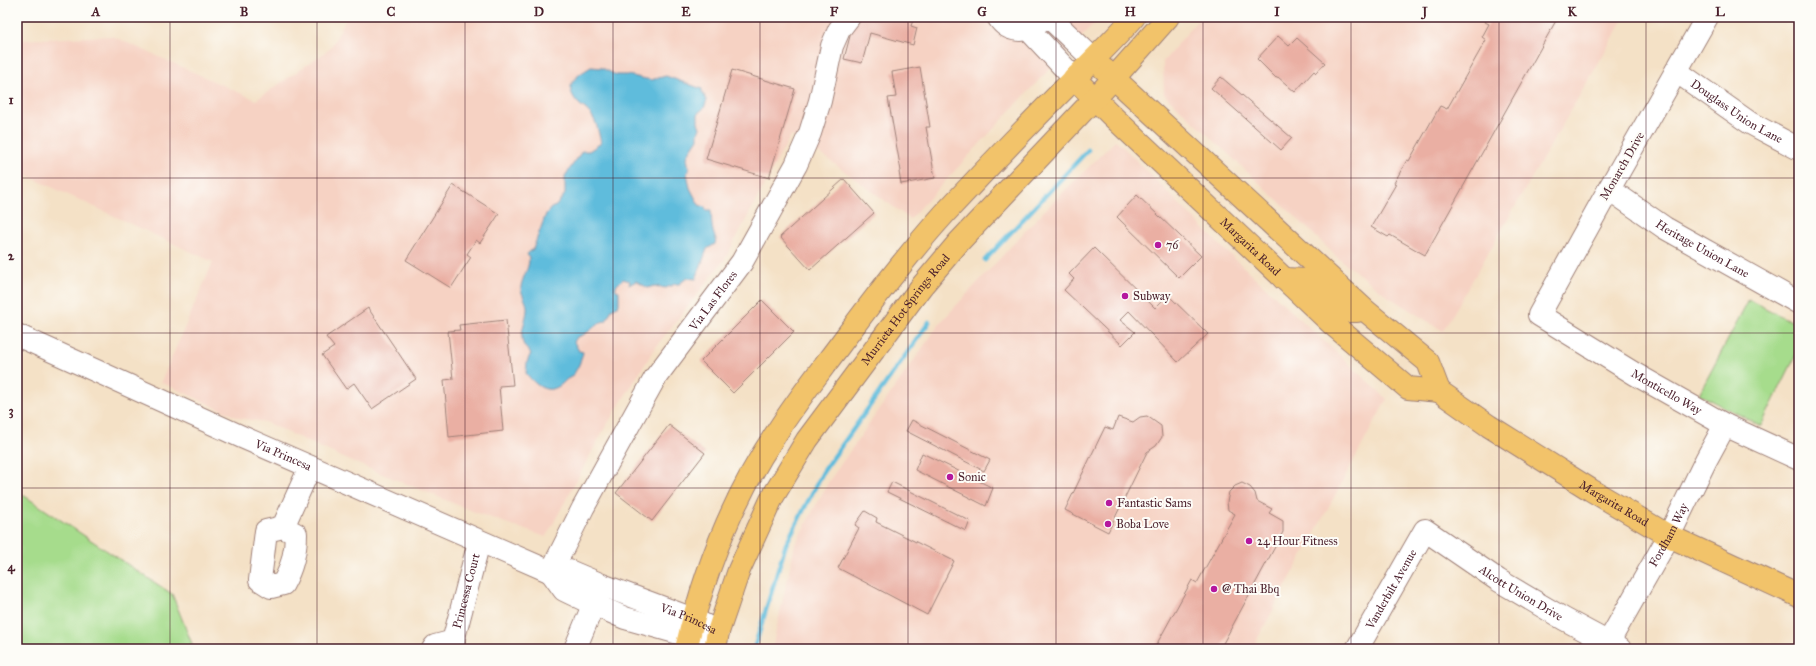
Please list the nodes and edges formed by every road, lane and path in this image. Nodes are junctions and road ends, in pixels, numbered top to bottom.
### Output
1 (849, 17) edge
2 (998, 17) edge
3 (1049, 17) edge
4 (1134, 17) edge
5 (1168, 17) edge
6 (1707, 17) edge
7 (1036, 23) edge
8 (1094, 60) junction
9 (1676, 71) junction
10 (1074, 78) junction
11 (1114, 78) junction
12 (1094, 98) junction
13 (1799, 149) edge
14 (1609, 189) junction
15 (1284, 279) junction
16 (1799, 304) edge
17 (1366, 311) junction
18 (1540, 315) joint
19 (17, 335) edge
20 (1439, 391) junction
21 (1726, 426) junction
22 (1799, 459) edge
23 (310, 467) junction
24 (283, 526) dead end
25 (1426, 530) joint
26 (1669, 536) junction
27 (479, 542) junction
28 (551, 572) junction
29 (602, 585) junction
30 (1799, 596) edge
31 (593, 604) junction
32 (689, 635) edge
33 (716, 640) edge
34 (453, 645) edge
35 (1614, 646) edge
36 (433, 649) edge
37 (575, 649) edge
38 (1357, 649) edge

1 - 28 street, Via Las Flores
2 - 7 street
3 - 8 street
4 - 8 main road
5 - 11 main road, Murrieta Hot Springs Road
6 - 9 street, Monarch Drive
7 - 10 street
8 - 10 main road
8 - 11 main road
9 - 13 street, Douglass Union Lane
9 - 14 street, Monarch Drive
10 - 12 main road, Margarita Road
10 - 32 main road
11 - 12 main road, Murrieta Hot Springs Road
11 - 17 main road
12 - 15 main road, Margarita Road
12 - 33 main road, Murrieta Hot Springs Road
14 - 16 street, Heritage Union Lane
14 - 18 street, Monarch Drive
15 - 17 main road
15 - 20 main road, Margarita Road
17 - 20 main road
18 - 21 street, Monticello Way
19 - 23 street, Via Princesa
20 - 26 main road, Margarita Road
21 - 22 street, Monticello Way
21 - 26 street, Fordham Way
23 - 24 street
23 - 27 street, Via Princesa
25 - 35 street, Alcott Union Drive
25 - 38 street, Vanderbilt Avenue
26 - 30 main road, Margarita Road
26 - 35 street, Fordham Way
27 - 28 street, Via Princesa
27 - 34 street, Princessa Court
28 - 29 street, Via Princesa
28 - 31 street, Via Princesa
29 - 31 street
29 - 32 street, Via Princesa
31 - 32 street, Via Princesa
31 - 37 street
32 - 33 street, Via Princesa
34 - 36 street, Princessa Court

